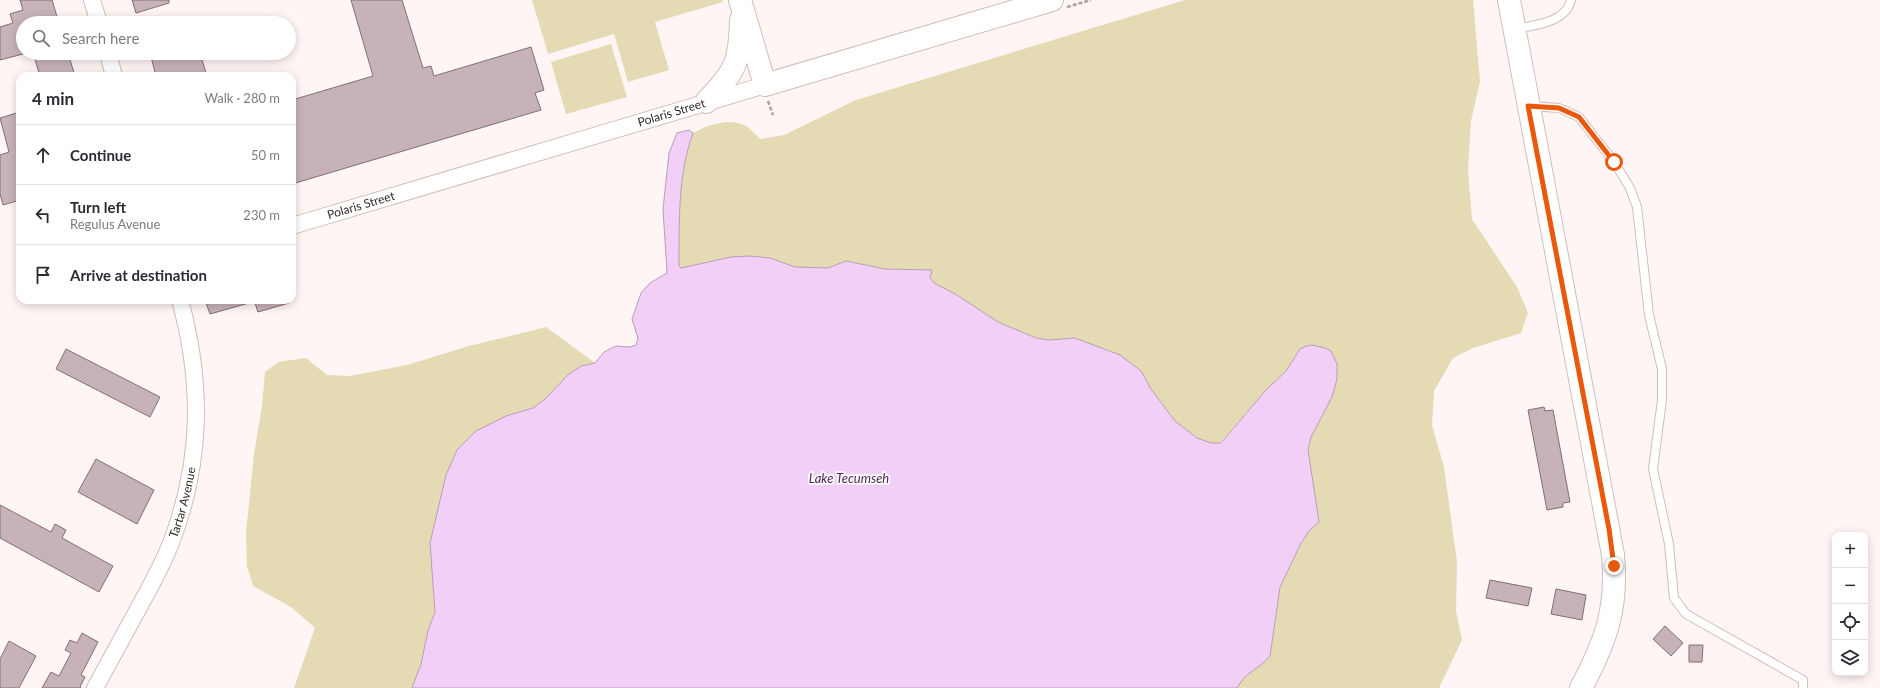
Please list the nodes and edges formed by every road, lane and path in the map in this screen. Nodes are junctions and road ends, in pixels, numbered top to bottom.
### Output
1 (92, 0) edge
2 (1052, 0) edge
3 (1509, 0) edge
4 (1571, 0) edge
5 (741, 2) edge
6 (97, 16) edge
7 (1514, 30) junction
8 (110, 60) edge
9 (113, 72) edge
10 (765, 85) junction
11 (706, 102) junction
12 (1528, 106) junction
13 (296, 225) edge
14 (181, 304) edge
15 (1586, 686) edge
16 (95, 688) edge
17 (1803, 688) edge

1 - 6 street
2 - 10 street, Polaris Street
3 - 7 street
4 - 7 lane
5 - 10 street
5 - 11 street
7 - 12 street
8 - 9 street
10 - 11 street, Polaris Street
11 - 13 street, Polaris Street
12 - 15 street
12 - 17 lane
14 - 16 street, Tartar Avenue

